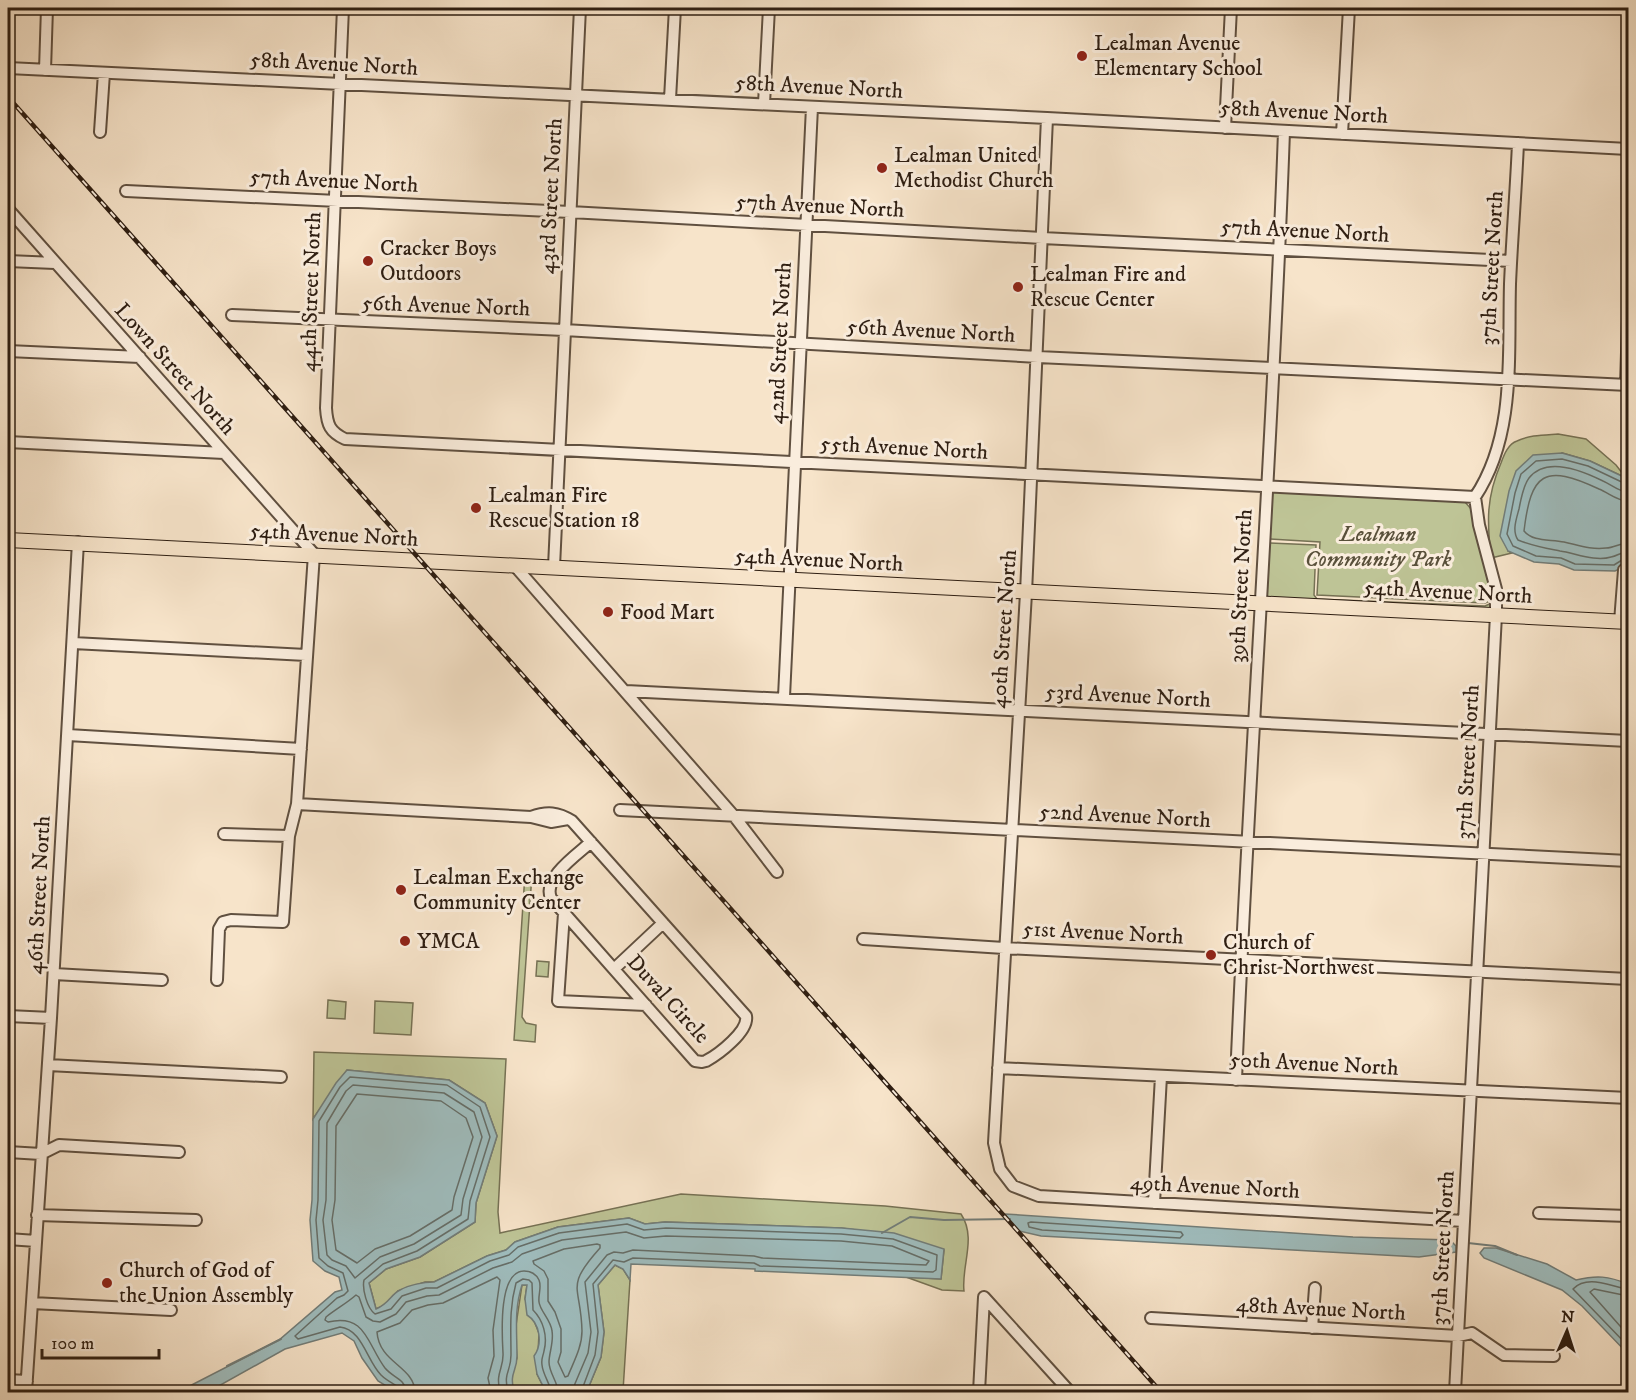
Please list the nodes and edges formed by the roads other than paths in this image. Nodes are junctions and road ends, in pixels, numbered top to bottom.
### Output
1 (47, 8) edge
2 (343, 8) edge
3 (580, 8) edge
4 (675, 8) edge
5 (769, 8) edge
6 (1231, 8) edge
7 (1349, 8) edge
8 (8, 68) edge
9 (45, 70) junction
10 (104, 73) junction
11 (338, 84) junction
12 (576, 95) junction
13 (670, 99) junction
14 (764, 104) junction
15 (812, 107) junction
16 (1047, 118) junction
17 (1225, 128) junction
18 (1284, 131) junction
19 (100, 132) dead end
20 (1342, 134) junction
21 (1518, 143) junction
22 (1629, 149) edge
23 (126, 191) dead end
24 (334, 201) junction
25 (8, 209) edge
26 (570, 212) junction
27 (806, 225) junction
28 (1042, 238) junction
29 (1280, 249) junction
30 (8, 261) edge
31 (1511, 261) junction
32 (55, 263) junction
33 (232, 315) dead end
34 (328, 320) junction
35 (1629, 320) edge
36 (564, 330) junction
37 (800, 344) junction
38 (8, 351) edge
39 (140, 357) junction
40 (1038, 357) junction
41 (1273, 367) junction
42 (1507, 378) junction
43 (1627, 385) edge
44 (333, 433) joint
45 (8, 442) edge
46 (559, 450) junction
47 (224, 453) junction
48 (794, 461) junction
49 (1032, 474) junction
50 (1267, 485) junction
51 (1475, 497) junction
52 (8, 540) edge
53 (78, 543) junction
54 (314, 554) junction
55 (514, 565) junction
56 (554, 567) junction
57 (1629, 570) edge
58 (789, 580) junction
59 (1026, 593) junction
60 (1261, 603) junction
61 (1496, 615) junction
62 (1624, 622) edge
63 (73, 643) junction
64 (306, 655) junction
65 (626, 691) junction
66 (784, 697) junction
67 (1018, 710) junction
68 (1253, 723) junction
69 (1489, 734) junction
70 (68, 735) junction
71 (1629, 741) edge
72 (301, 749) junction
73 (297, 804) junction
74 (620, 810) dead end
75 (734, 816) junction
76 (1011, 830) junction
77 (224, 834) dead end
78 (289, 836) junction
79 (591, 842) junction
80 (1247, 842) junction
81 (1483, 853) junction
82 (1629, 861) edge
83 (777, 872) dead end
84 (564, 913) junction
85 (663, 923) junction
86 (863, 939) dead end
87 (1004, 948) junction
88 (1241, 960) junction
89 (614, 969) junction
90 (1477, 971) junction
91 (54, 974) junction
92 (1629, 979) edge
93 (162, 980) dead end
94 (217, 980) dead end
95 (646, 1005) junction
96 (8, 1016) edge
97 (51, 1018) junction
98 (48, 1065) junction
99 (998, 1068) junction
100 (1161, 1076) junction
101 (281, 1077) dead end
102 (1236, 1080) junction
103 (1470, 1090) junction
104 (1629, 1098) edge
105 (994, 1143) joint
106 (8, 1152) edge
107 (179, 1152) dead end
108 (41, 1154) junction
109 (1154, 1203) junction
110 (1539, 1212) dead end
111 (37, 1215) junction
112 (1629, 1216) edge
113 (196, 1220) dead end
114 (1464, 1225) junction
115 (8, 1239) edge
116 (36, 1240) junction
117 (1315, 1287) dead end
118 (32, 1303) junction
119 (171, 1310) dead end
120 (1151, 1318) dead end
121 (1312, 1328) junction
122 (1458, 1336) junction
123 (1554, 1356) dead end
124 (8, 1380) edge
125 (26, 1387) edge
126 (979, 1392) edge
127 (1070, 1392) edge
128 (1455, 1392) edge

1 - 9 street
2 - 11 street, 44th Street North
3 - 12 street, 43rd Street North
4 - 13 street
5 - 14 street
6 - 17 street
7 - 20 street
8 - 9 street, 58th Avenue North
9 - 10 street, 58th Avenue North
10 - 11 street, 58th Avenue North
10 - 19 street
11 - 12 street, 58th Avenue North
11 - 24 street, 44th Street North
12 - 13 street, 58th Avenue North
12 - 26 street, 43rd Street North
13 - 14 street, 58th Avenue North
14 - 15 street, 58th Avenue North
15 - 16 street, 58th Avenue North
15 - 27 street, 42nd Street North
16 - 17 street, 58th Avenue North
16 - 28 street, 40th Street North
17 - 18 street, 58th Avenue North
18 - 20 street, 58th Avenue North
18 - 29 street, 39th Street North
20 - 21 street, 58th Avenue North
21 - 22 street, 58th Avenue North
21 - 31 street, 37th Street North
23 - 24 street, 57th Avenue North
24 - 26 street, 57th Avenue North
24 - 34 street, 44th Street North
25 - 32 street, Lown Street North
26 - 27 street, 57th Avenue North
26 - 36 street, 43rd Street North
27 - 28 street, 57th Avenue North
27 - 37 street, 42nd Street North
28 - 29 street, 57th Avenue North
28 - 40 street, 40th Street North
29 - 31 street, 57th Avenue North
29 - 41 street, 39th Street North
30 - 32 street
31 - 42 street, 37th Street North
32 - 39 street, Lown Street North
33 - 34 street, 56th Avenue North
34 - 36 street, 56th Avenue North
34 - 44 street, 44th Street North
35 - 43 street
36 - 37 street, 56th Avenue North
36 - 46 street, 43rd Street North
37 - 40 street, 56th Avenue North
37 - 48 street, 42nd Street North
38 - 39 street
39 - 47 street, Lown Street North
40 - 41 street, 56th Avenue North
40 - 49 street, 40th Street North
41 - 42 street, 56th Avenue North
41 - 50 street, 39th Street North
42 - 43 street, 56th Avenue North
42 - 51 street, 37th Street North
44 - 46 street, 55th Avenue North
45 - 47 street
46 - 48 street, 55th Avenue North
46 - 56 street, 43rd Street North
47 - 54 street, Lown Street North
48 - 49 street, 55th Avenue North
48 - 58 street, 42nd Street North
49 - 50 street, 55th Avenue North
49 - 59 street, 40th Street North
50 - 51 street, 55th Avenue North
50 - 60 street, 39th Street North
51 - 61 street, 37th Street North
52 - 53 main road, 54th Avenue North
53 - 54 main road, 54th Avenue North
53 - 63 street, 46th Street North
54 - 55 main road, 54th Avenue North
54 - 64 street
55 - 56 main road, 54th Avenue North
55 - 65 street
56 - 58 main road, 54th Avenue North
57 - 62 street
58 - 59 main road, 54th Avenue North
58 - 66 street, 42nd Street North
59 - 60 main road, 54th Avenue North
59 - 67 street, 40th Street North
60 - 61 main road, 54th Avenue North
60 - 68 street, 39th Street North
61 - 62 main road, 54th Avenue North
61 - 69 street, 37th Street North
63 - 64 street
63 - 70 street, 46th Street North
64 - 72 street
65 - 66 street, 53rd Avenue North
65 - 75 street
66 - 67 street, 53rd Avenue North
67 - 68 street, 53rd Avenue North
67 - 76 street, 40th Street North
68 - 69 street, 53rd Avenue North
68 - 80 street, 39th Street North
69 - 71 street, 53rd Avenue North
69 - 81 street, 37th Street North
70 - 72 street
70 - 91 street, 46th Street North
72 - 73 street
73 - 78 street
73 - 79 street, Duval Circle
74 - 75 street, 52nd Avenue North
75 - 76 street, 52nd Avenue North
75 - 83 street
76 - 80 street, 52nd Avenue North
76 - 87 street, 40th Street North
77 - 78 street
78 - 94 street
79 - 84 street, Duval Circle
79 - 85 street, Duval Circle
80 - 81 street, 52nd Avenue North
80 - 88 street, 39th Street North
81 - 82 street, 52nd Avenue North
81 - 90 street, 37th Street North
84 - 89 street, Duval Circle
84 - 95 street
85 - 89 street
85 - 95 street, Duval Circle
86 - 87 street, 51st Avenue North
87 - 88 street, 51st Avenue North
87 - 99 street, 40th Street North
88 - 90 street, 51st Avenue North
88 - 102 street, 39th Street North
89 - 95 street, Duval Circle
90 - 92 street, 51st Avenue North
90 - 103 street, 37th Street North
91 - 93 street
91 - 97 street, 46th Street North
96 - 97 street
97 - 98 street, 46th Street North
98 - 101 street
98 - 108 street, 46th Street North
99 - 100 street, 50th Avenue North
99 - 105 street, 40th Street North
100 - 102 street, 50th Avenue North
100 - 109 street
102 - 103 street, 50th Avenue North
103 - 104 street, 50th Avenue North
103 - 114 street, 37th Street North
105 - 109 street, 49th Avenue North
106 - 108 street
107 - 108 street
108 - 111 street, 46th Street North
109 - 114 street, 49th Avenue North
110 - 112 street
111 - 113 street
111 - 116 street, 46th Street North
114 - 122 street, 37th Street North
115 - 116 street
116 - 118 street, 46th Street North
117 - 121 street
118 - 119 street
118 - 125 street, 46th Street North
120 - 121 street, 48th Avenue North
121 - 122 street, 48th Avenue North
122 - 123 street, 48th Avenue North
122 - 128 street, 37th Street North
124 - 125 street
126 - 127 street

